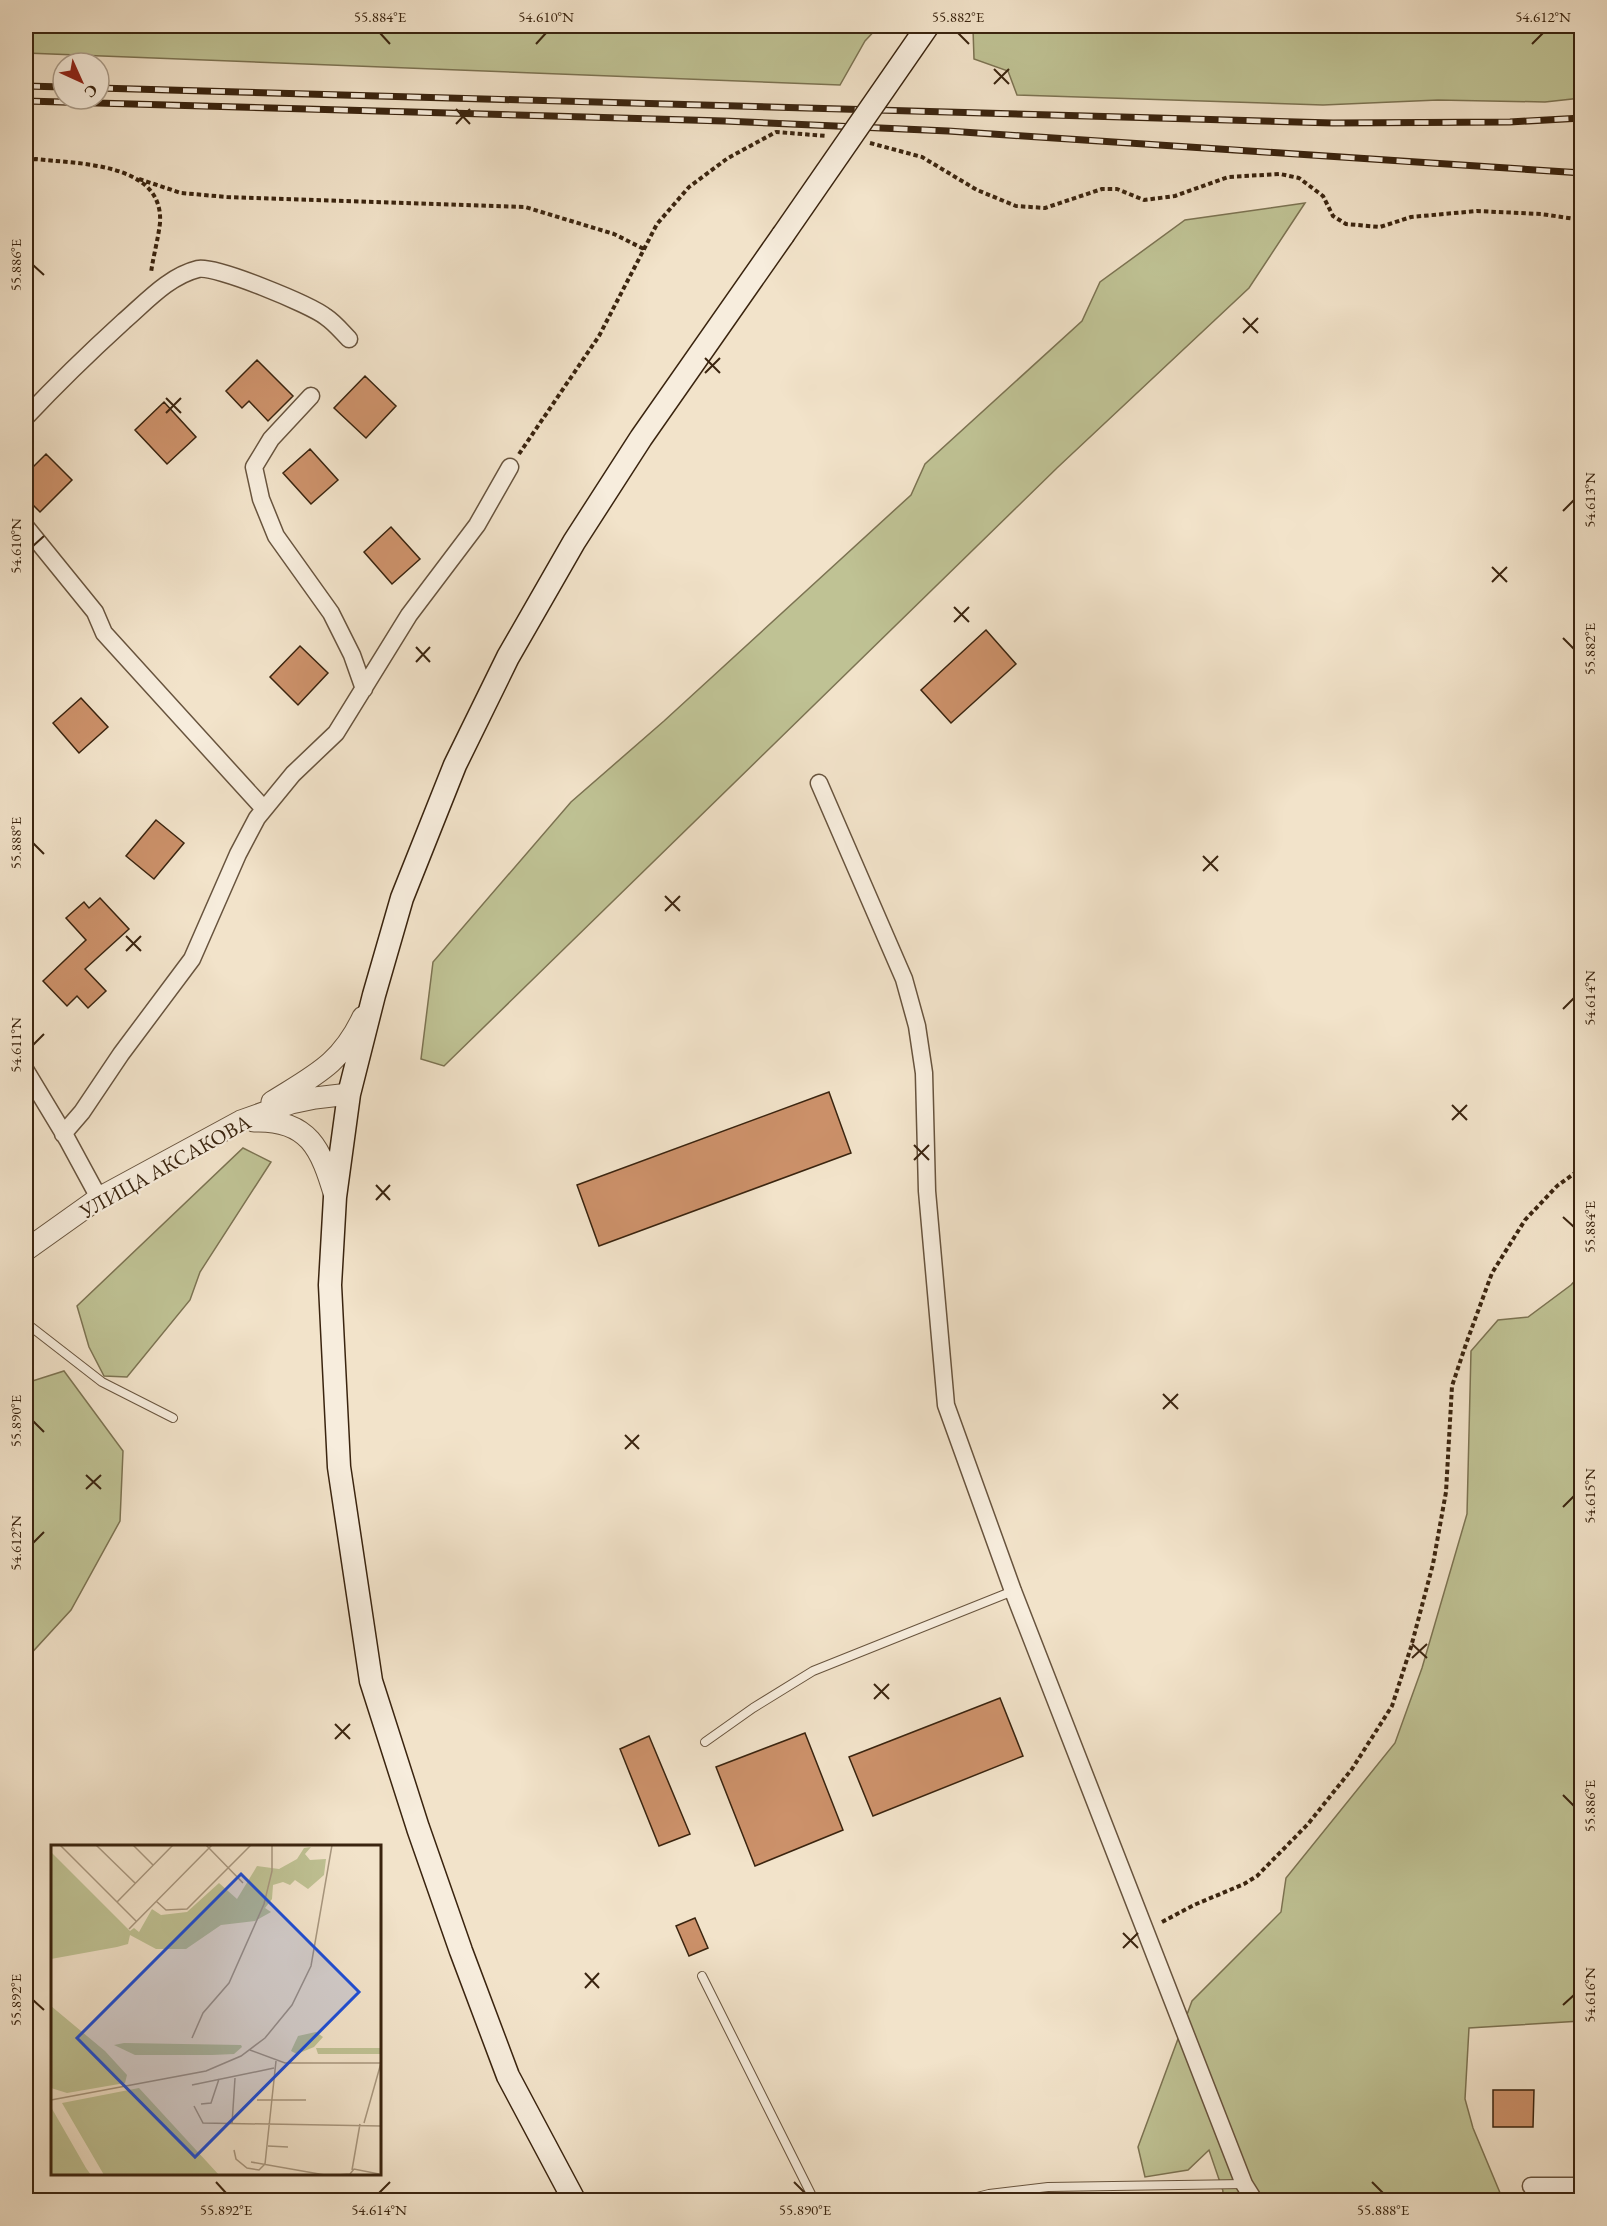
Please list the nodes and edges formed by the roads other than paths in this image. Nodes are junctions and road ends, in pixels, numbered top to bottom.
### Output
1 (928, 26) edge
2 (349, 339) dead end
3 (311, 396) dead end
4 (26, 417) edge
5 (510, 467) road end
6 (26, 527) edge
7 (364, 689) junction
8 (819, 783) dead end
9 (264, 809) junction
10 (374, 995) junction
11 (26, 1071) edge
12 (349, 1094) junction
13 (241, 1121) junction
14 (63, 1134) junction
15 (336, 1197) junction
16 (99, 1198) junction
17 (26, 1250) edge
18 (26, 1323) edge
19 (173, 1418) dead end
20 (1013, 1591) junction
21 (705, 1742) dead end
22 (702, 1976) dead end
23 (1244, 2184) junction
24 (1531, 2186) dead end
25 (1581, 2186) edge
26 (574, 2200) edge
27 (814, 2200) edge
28 (965, 2200) edge
29 (1254, 2200) edge

1 - 10 main road, bridge
2 - 4 street
3 - 7 street
5 - 7 street
6 - 9 street
7 - 9 street
8 - 20 street
9 - 14 street
10 - 12 main road
10 - 13 street
11 - 14 street
12 - 13 street, УЛИЦА АКСАКОВА
12 - 15 main road
13 - 15 street
13 - 16 street, УЛИЦА АКСАКОВА
14 - 16 street
15 - 26 main road
16 - 17 street, УЛИЦА АКСАКОВА
18 - 19 lane
20 - 21 lane
20 - 23 street
22 - 27 lane
23 - 28 lane
23 - 29 street
24 - 25 street

